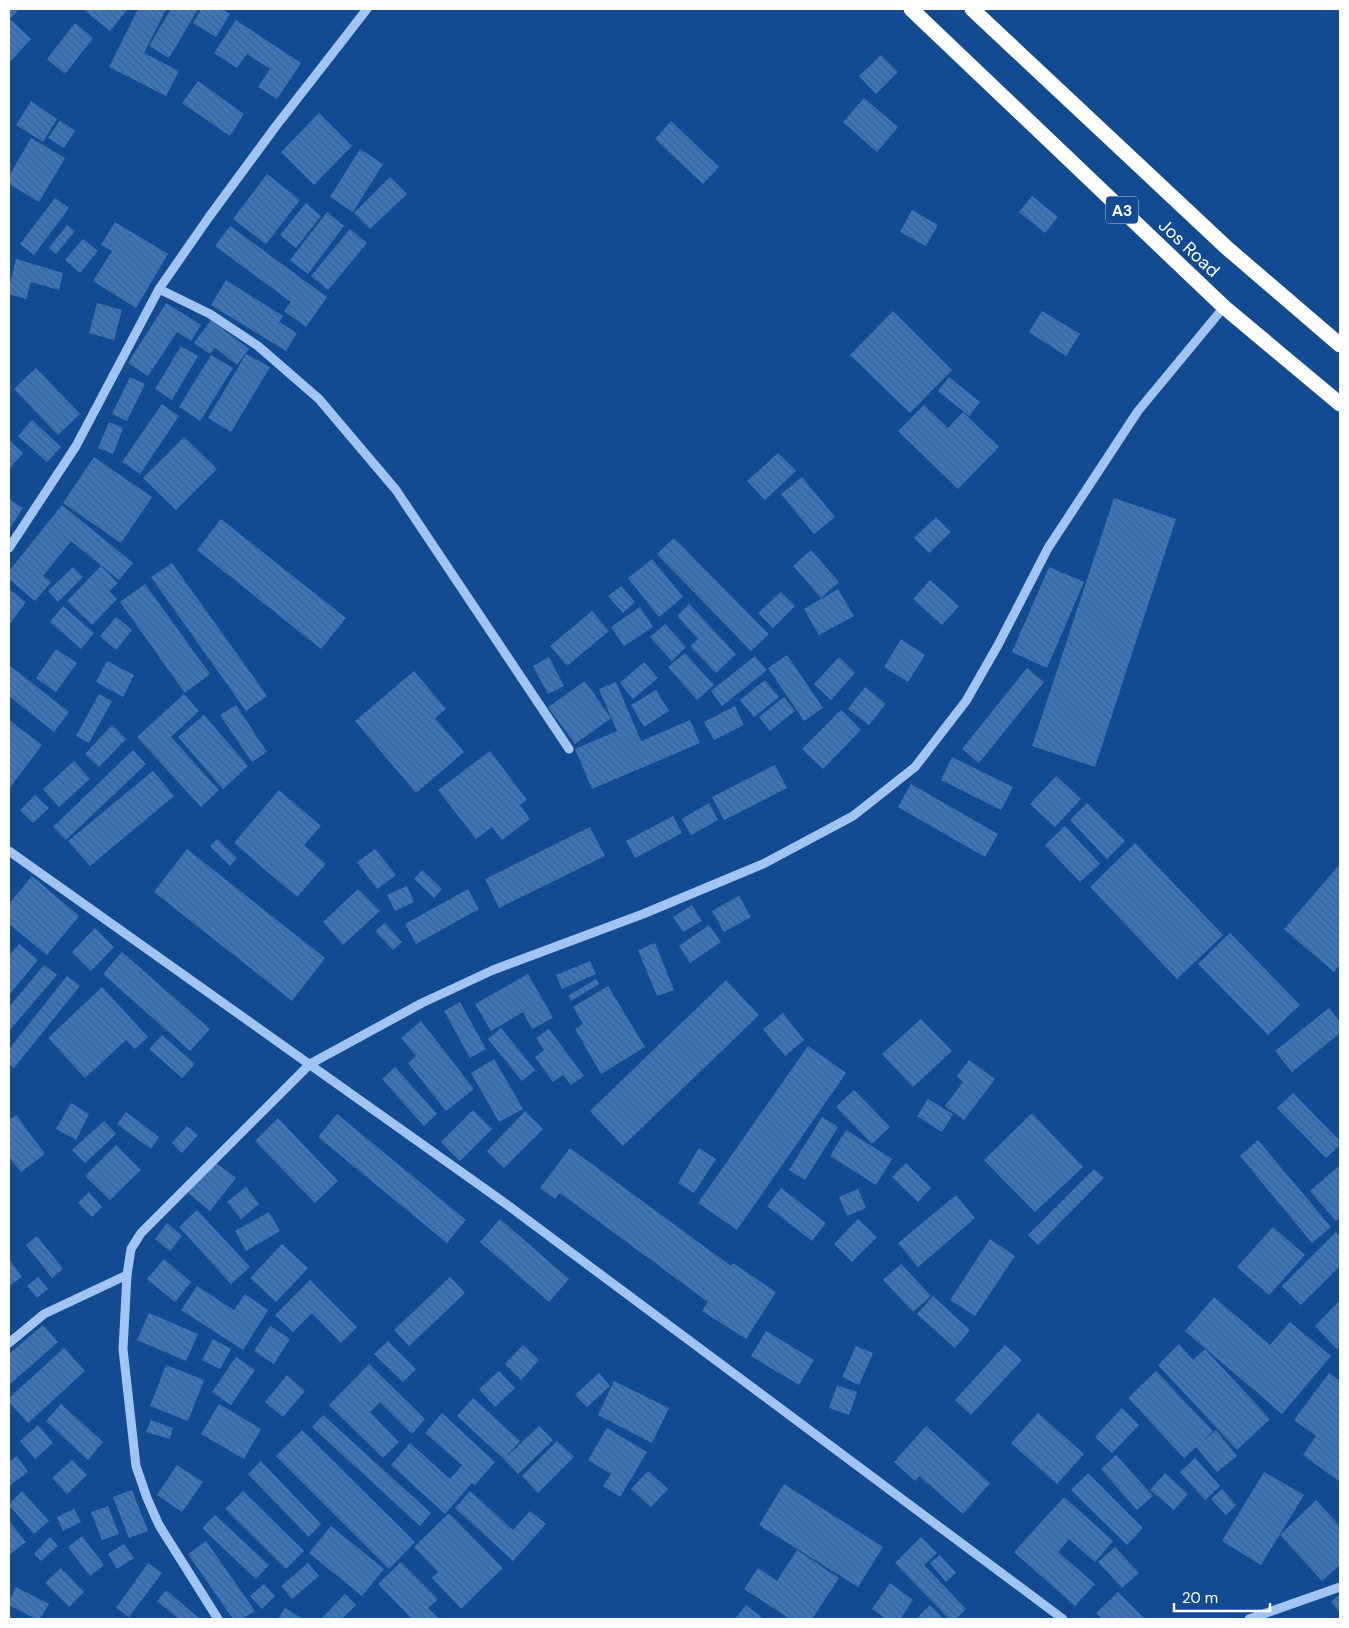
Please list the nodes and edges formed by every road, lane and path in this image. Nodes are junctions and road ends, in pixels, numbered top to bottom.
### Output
1 (367, 9) edge
2 (911, 9) edge
3 (972, 9) edge
4 (159, 288) junction
5 (1224, 307) junction
6 (1340, 345) edge
7 (1340, 404) edge
8 (9, 548) edge
9 (569, 749) dead end
10 (9, 851) edge
11 (310, 1064) junction
12 (127, 1275) junction
13 (9, 1343) edge
14 (1340, 1587) edge
15 (218, 1619) edge
16 (1063, 1619) edge
17 (1249, 1619) edge

1 - 4 street
2 - 5 highway, Jos Road / A3
3 - 6 highway, Jos Road / A3
4 - 8 street
4 - 9 street
5 - 7 highway, Jos Road / A3
5 - 11 street
10 - 11 street
11 - 12 street
11 - 16 street
12 - 13 street
12 - 15 street
14 - 17 street

